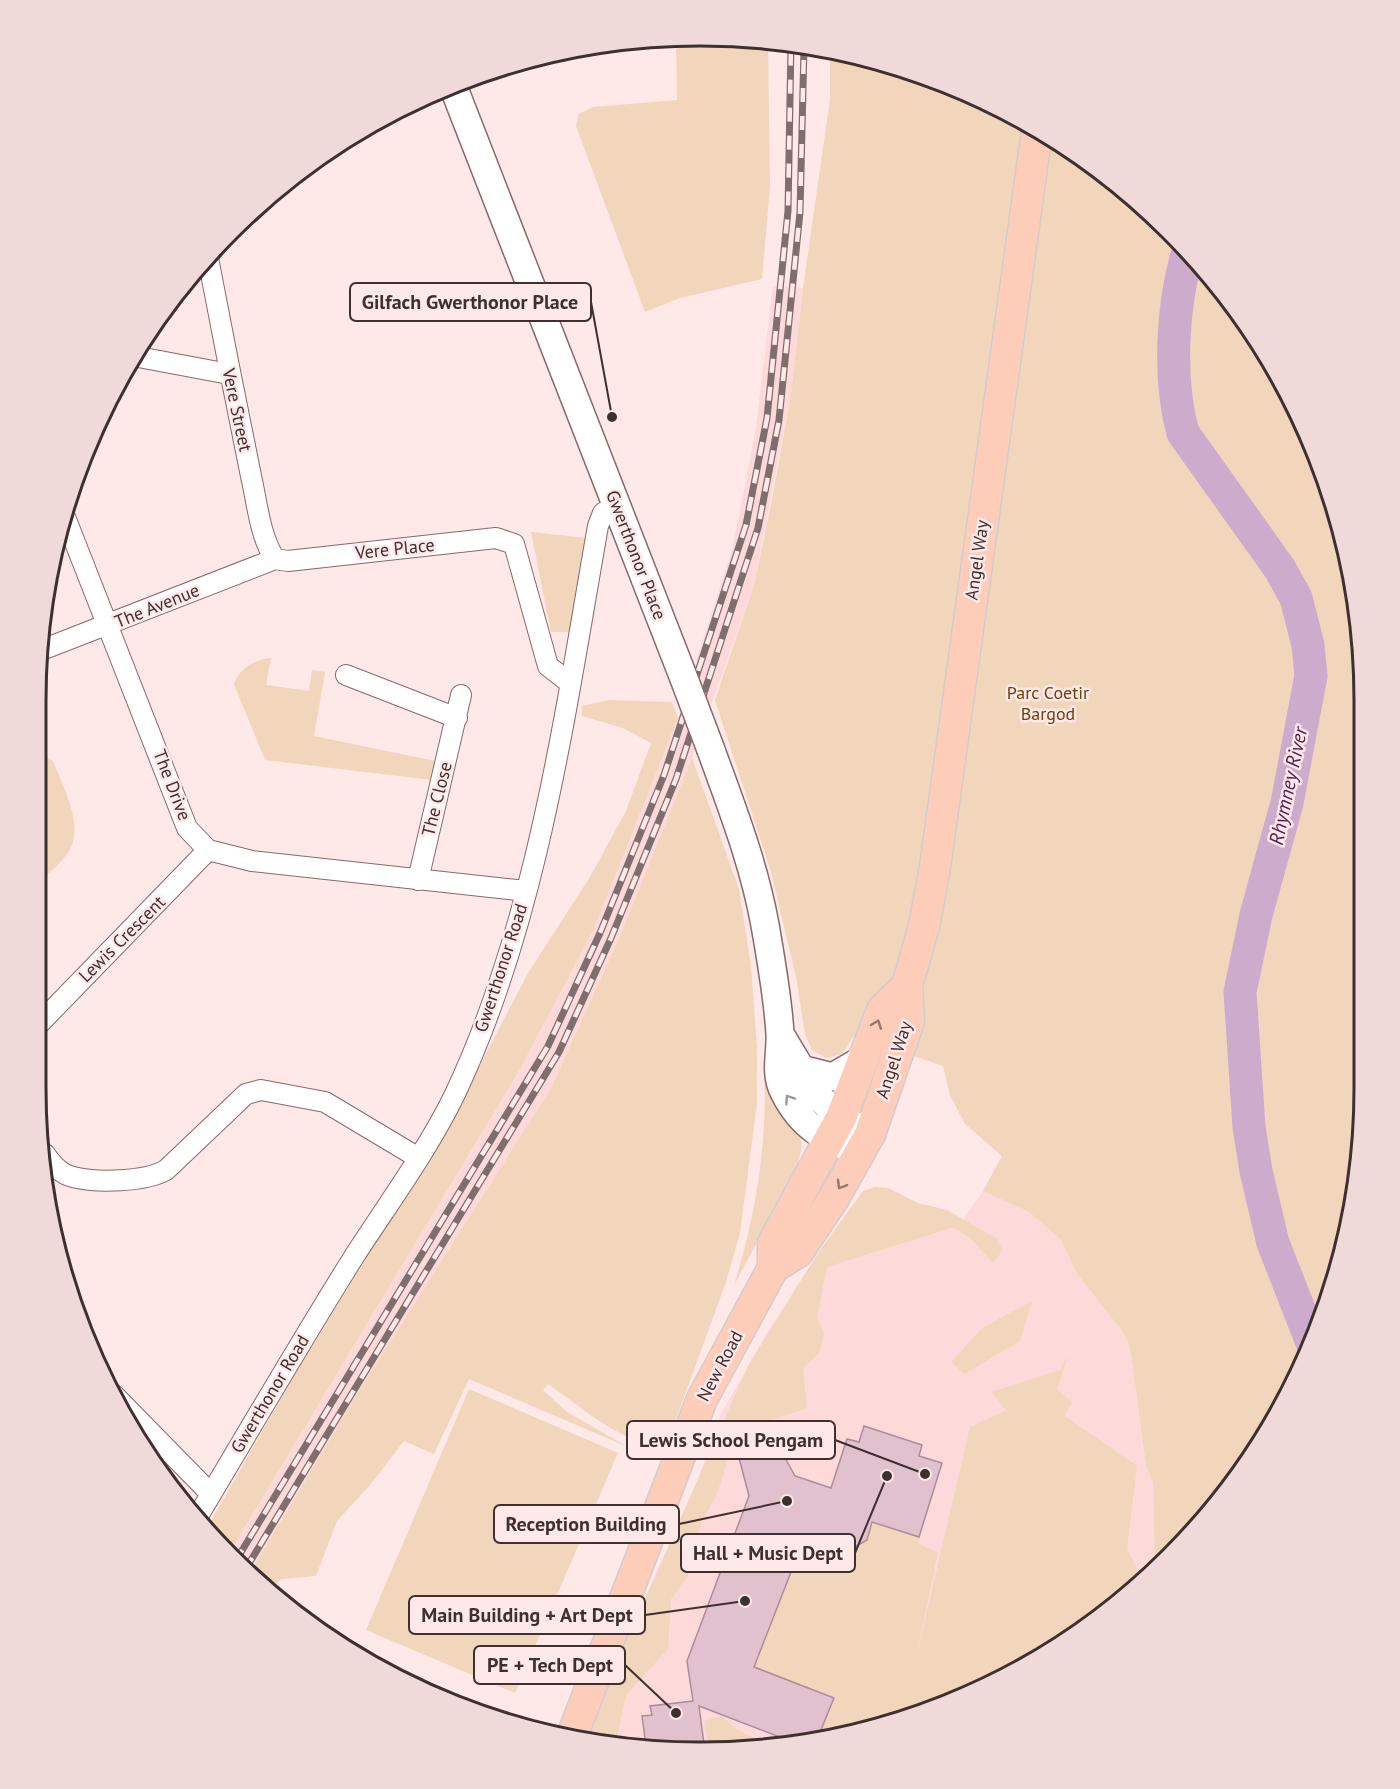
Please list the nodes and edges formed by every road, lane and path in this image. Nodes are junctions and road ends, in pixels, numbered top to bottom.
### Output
1 (456, 94) edge
2 (1036, 140) edge
3 (210, 268) edge
4 (144, 358) edge
5 (229, 374) junction
6 (617, 504) junction
7 (70, 529) edge
8 (275, 560) junction
9 (108, 626) junction
10 (49, 647) edge
11 (346, 675) dead end
12 (570, 683) junction
13 (462, 694) dead end
14 (457, 718) junction
15 (208, 850) junction
16 (418, 880) junction
17 (526, 891) junction
18 (907, 986) junction
19 (46, 1017) edge
20 (780, 1035) junction
21 (862, 1060) junction
22 (801, 1069) junction
23 (835, 1129) junction
24 (865, 1143) junction
25 (417, 1157) junction
26 (51, 1161) edge
27 (773, 1268) junction
28 (133, 1415) edge
29 (211, 1494) junction
30 (201, 1511) edge
31 (574, 1730) edge

1 - 6 street, Gwerthonor Place
2 - 18 main road, Angel Way
3 - 5 street, Vere Street
4 - 5 street
5 - 8 street, Vere Street
6 - 12 street, Gwerthonor Road
6 - 20 street, Gwerthonor Place, bridge
7 - 9 street, The Drive
8 - 9 street, The Avenue
8 - 12 street, Vere Place
9 - 10 street, The Avenue
9 - 15 street, The Drive
11 - 14 street
12 - 17 street, Gwerthonor Road
13 - 14 street, The Close
14 - 16 street, The Close
15 - 16 street
15 - 19 street, Lewis Crescent
16 - 17 street
17 - 25 street, Gwerthonor Road
21 -> 18 main road, Angel Way
18 - 24 main road, Angel Way
20 - 22 street, Gwerthonor Place
23 -> 20 street, Gwerthonor Place
21 - 22 street
21 - 23 main road, Angel Way
22 - 23 street, Gwerthonor Place
23 - 24 street
23 - 27 main road, New Road
24 -> 27 main road, New Road
25 - 26 street
25 - 29 street, Gwerthonor Road
27 - 31 main road, New Road
28 - 29 street
29 - 30 street, Gwerthonor Road

